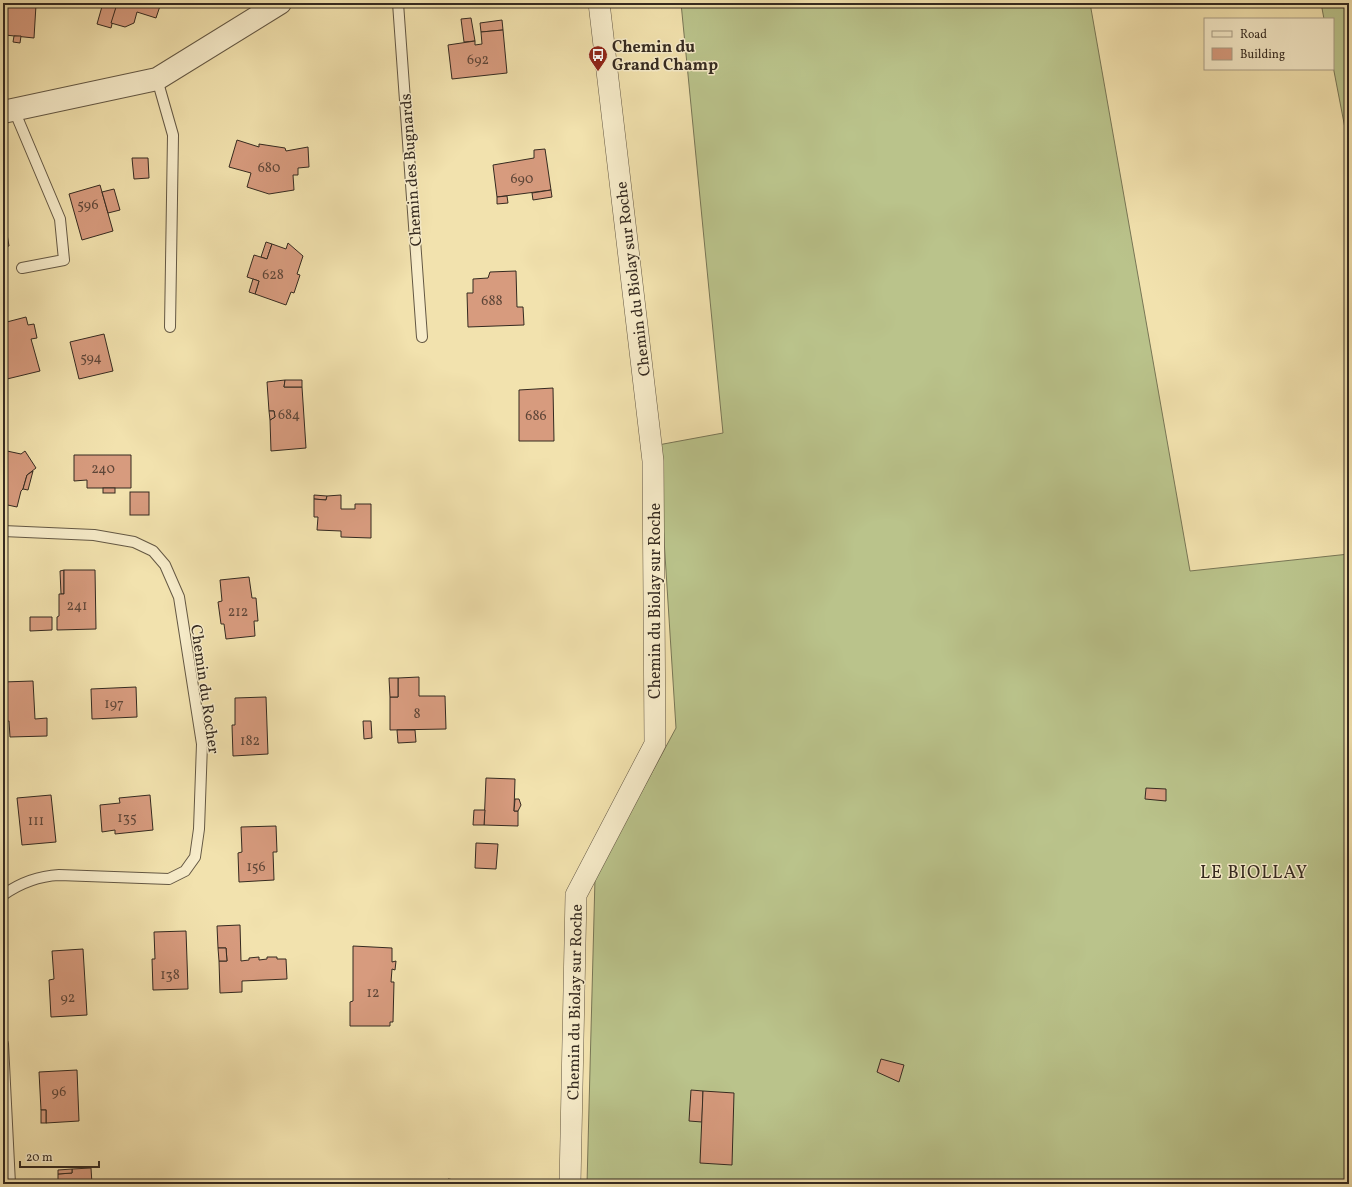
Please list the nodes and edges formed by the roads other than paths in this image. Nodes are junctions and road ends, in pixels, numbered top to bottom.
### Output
1 (280, 3) edge
2 (398, 3) edge
3 (599, 3) edge
4 (157, 79) junction
5 (8, 111) edge
6 (22, 268) dead end
7 (170, 327) dead end
8 (422, 337) dead end
9 (3, 531) edge
10 (3, 895) edge
11 (3, 1044) edge
12 (10, 1184) edge
13 (570, 1184) edge

1 - 4 street
2 - 8 lane, Chemin des Bugnards
3 - 13 street, Chemin du Biolay sur Roche
4 - 5 street
4 - 7 lane
5 - 6 lane
9 - 10 lane, Chemin du Rocher
11 - 12 lane

